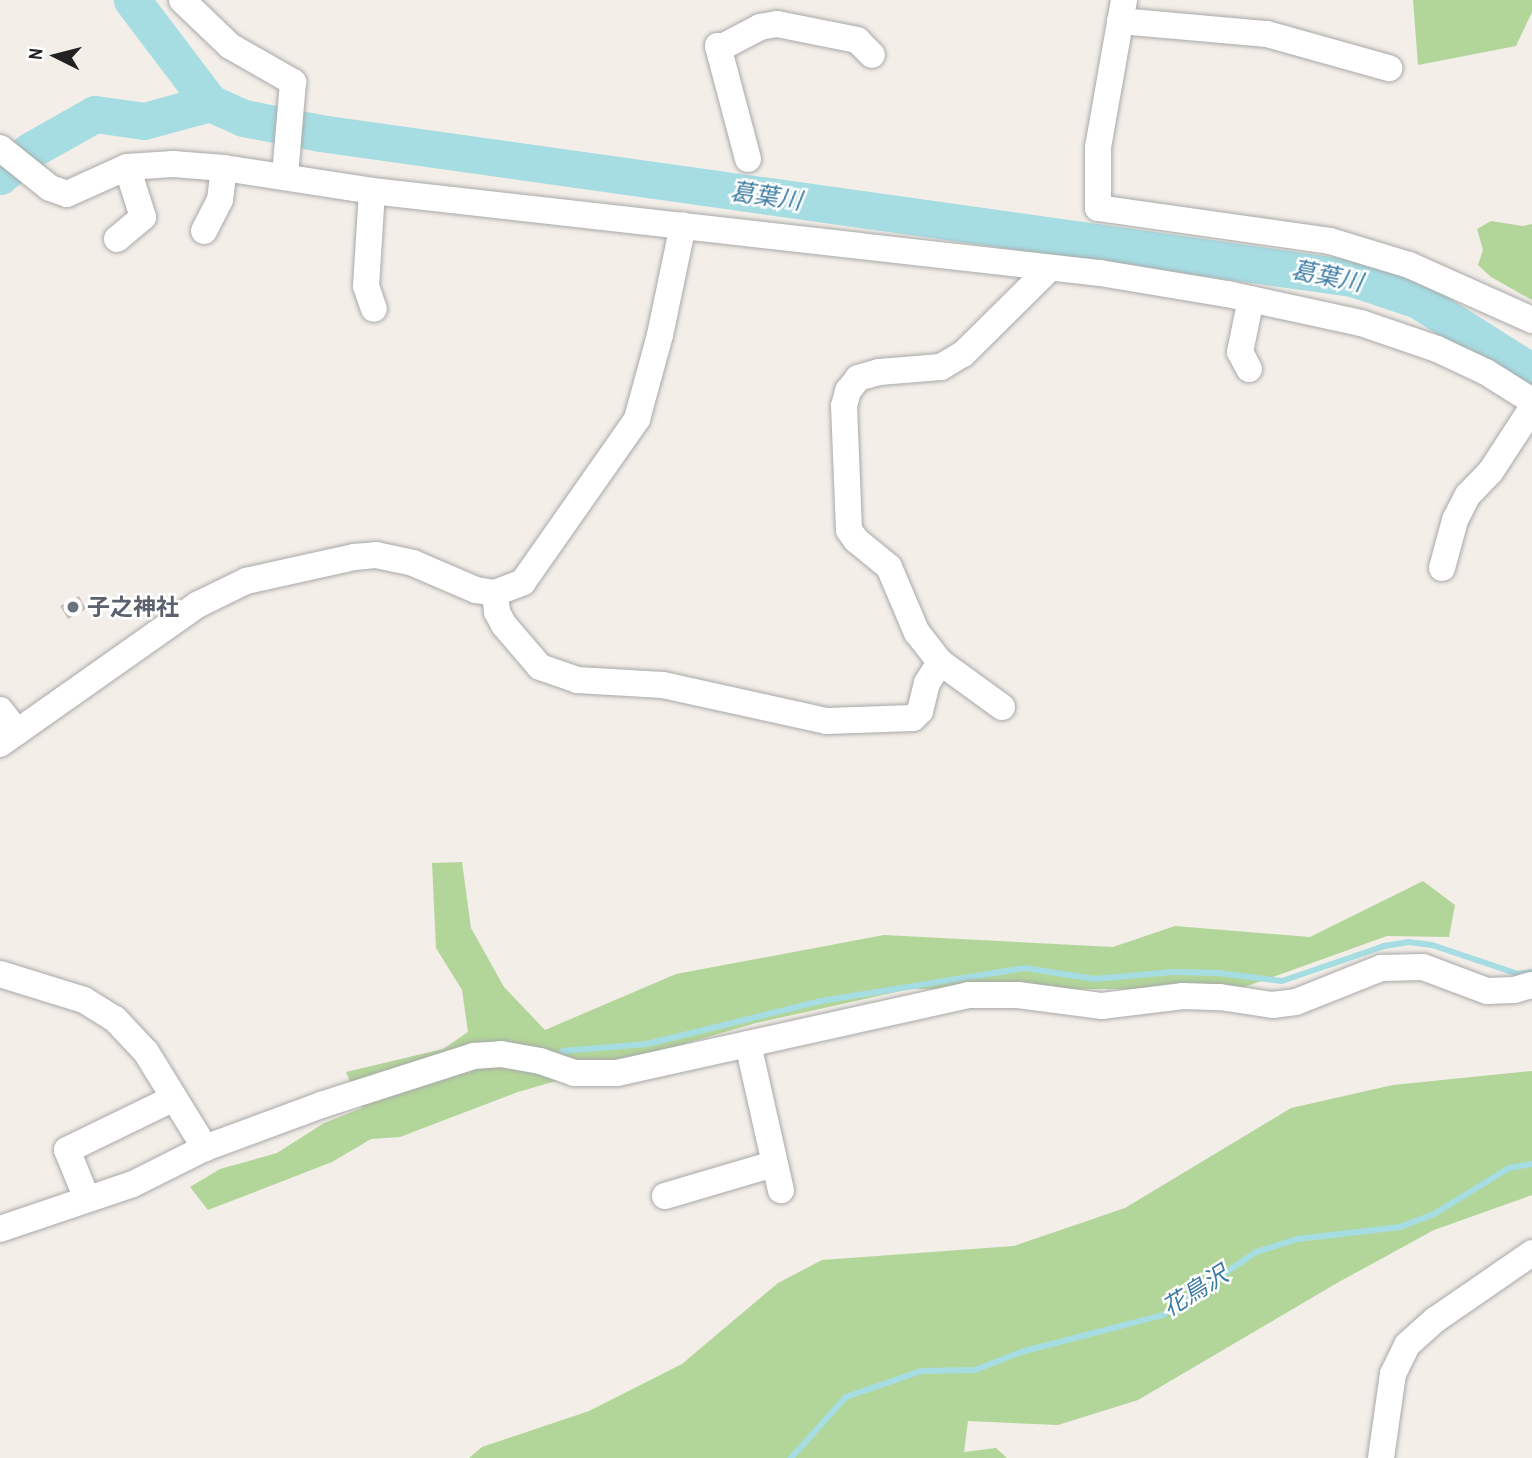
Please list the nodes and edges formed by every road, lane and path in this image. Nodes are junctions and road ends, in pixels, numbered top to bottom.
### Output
1 (181, 0) edge
2 (1122, 10) edge
3 (872, 55) dead end
4 (1390, 68) dead end
5 (0, 148) edge
6 (748, 159) dead end
7 (127, 167) junction
8 (224, 169) junction
9 (285, 171) junction
10 (372, 191) junction
11 (683, 225) junction
12 (204, 231) dead end
13 (117, 239) dead end
14 (1049, 268) junction
15 (1251, 299) junction
16 (374, 309) dead end
17 (1532, 320) edge
18 (1249, 369) dead end
19 (1532, 401) edge
20 (1532, 408) edge
21 (1442, 568) dead end
22 (495, 593) junction
23 (940, 662) junction
24 (1002, 707) dead end
25 (0, 710) edge
26 (8, 738) edge
27 (0, 974) edge
28 (1532, 985) edge
29 (748, 1044) junction
30 (174, 1098) junction
31 (205, 1148) junction
32 (774, 1164) junction
33 (781, 1190) dead end
34 (665, 1196) dead end
35 (87, 1199) junction
36 (0, 1229) edge
37 (1532, 1253) edge
38 (1381, 1458) edge

1 - 9 street
2 - 4 street
2 - 17 street
3 - 6 street
5 - 7 street
7 - 8 street
7 - 13 street
8 - 9 street
8 - 12 street
9 - 10 street
10 - 11 street
10 - 16 street
11 - 14 street
11 - 22 street
14 - 15 street
14 - 23 street
15 - 18 street
15 - 19 street
20 - 21 street
22 - 23 street
22 - 26 street
23 - 24 street
25 - 26 street
27 - 30 street
28 - 29 street
29 - 31 street
29 - 32 street
30 - 31 street
30 - 35 street
31 - 35 street
32 - 33 street
32 - 34 street
35 - 36 street
37 - 38 street

